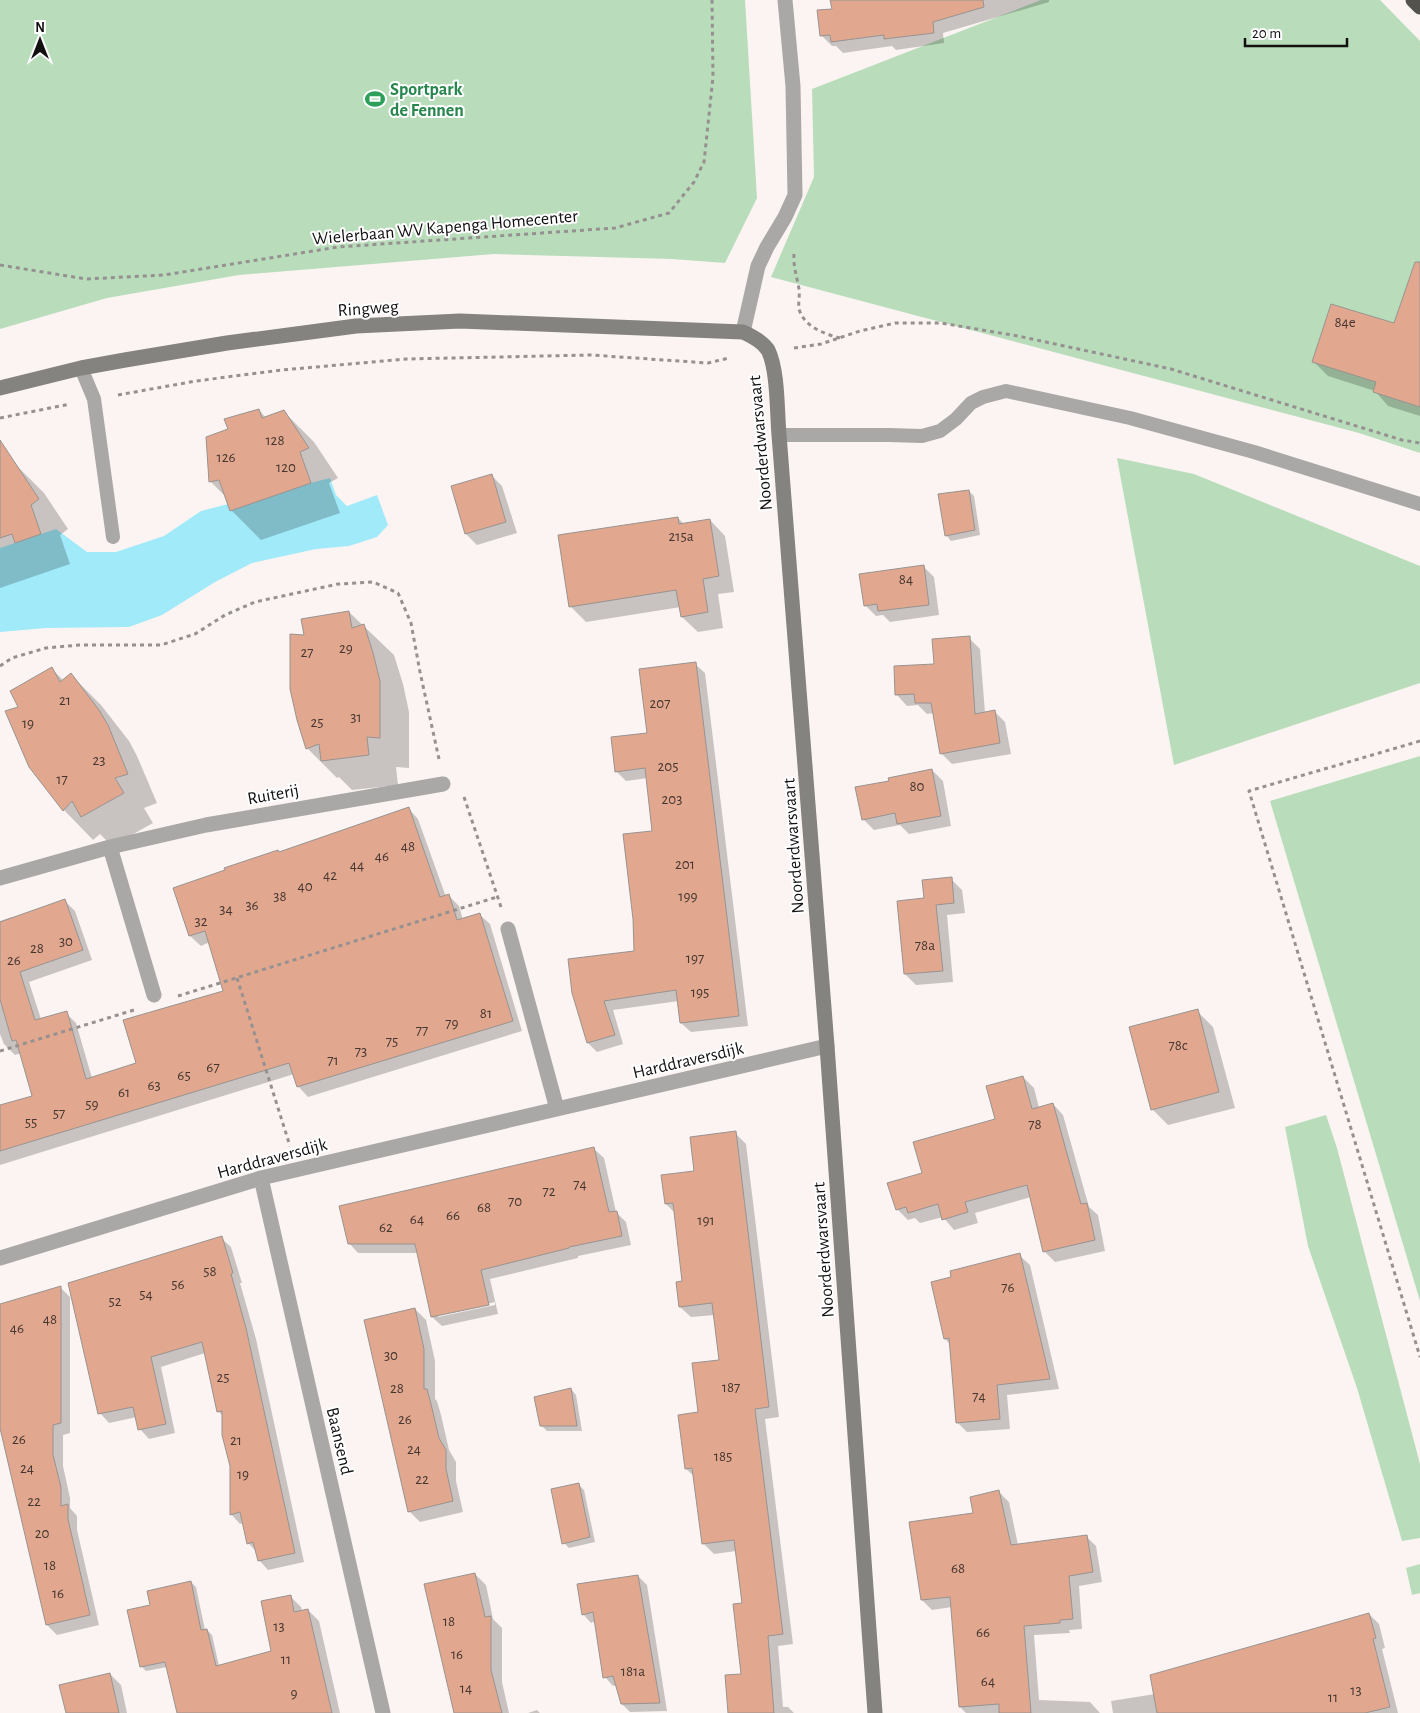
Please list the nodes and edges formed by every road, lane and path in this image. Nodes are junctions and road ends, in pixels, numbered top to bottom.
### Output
1 (712, 0) edge
2 (785, 0) edge
3 (1413, 0) edge
4 (1420, 7) edge
5 (786, 217) junction
6 (0, 265) edge
7 (743, 332) junction
8 (841, 338) junction
9 (768, 351) junction
10 (81, 368) junction
11 (0, 388) edge
12 (94, 399) junction
13 (0, 418) edge
14 (779, 435) junction
15 (1420, 442) edge
16 (1420, 504) edge
17 (112, 537) dead end
18 (0, 666) edge
19 (1420, 741) edge
20 (443, 784) junction
21 (110, 847) junction
22 (0, 878) edge
23 (497, 897) junction
24 (508, 929) joint
25 (237, 978) junction
26 (154, 995) dead end
27 (175, 997) dead end
28 (139, 1008) dead end
29 (827, 1046) junction
30 (0, 1051) edge
31 (557, 1109) junction
32 (297, 1169) junction
33 (261, 1178) junction
34 (0, 1258) edge
35 (1420, 1357) edge
36 (383, 1713) edge
37 (875, 1713) edge

1 - 6 path, Wielerbaan WV Kapenga Homecenter
2 - 5 street
3 - 4 highway
5 - 7 street
5 - 8 path
7 - 9 main road, Noorderdwarsvaart
7 - 10 main road, Ringweg
8 - 9 path
8 - 15 path
9 - 12 path
9 - 14 main road, Noorderdwarsvaart
10 - 11 main road, Ringweg
10 - 12 lane
12 - 13 path
12 - 17 lane
14 - 16 lane
14 - 29 main road, Noorderdwarsvaart
18 - 20 path
19 - 35 path
20 - 21 street, Ruiterij
20 - 23 path
21 - 22 street, Ruiterij
21 - 26 street
23 - 24 path
23 - 25 path
24 - 31 street
25 - 27 path
25 - 32 path
28 - 30 path
29 - 31 street, Harddraversdijk
29 - 37 main road, Noorderdwarsvaart
31 - 32 street, Harddraversdijk
32 - 33 street, Harddraversdijk
33 - 34 street, Harddraversdijk
33 - 36 street, Baansend

